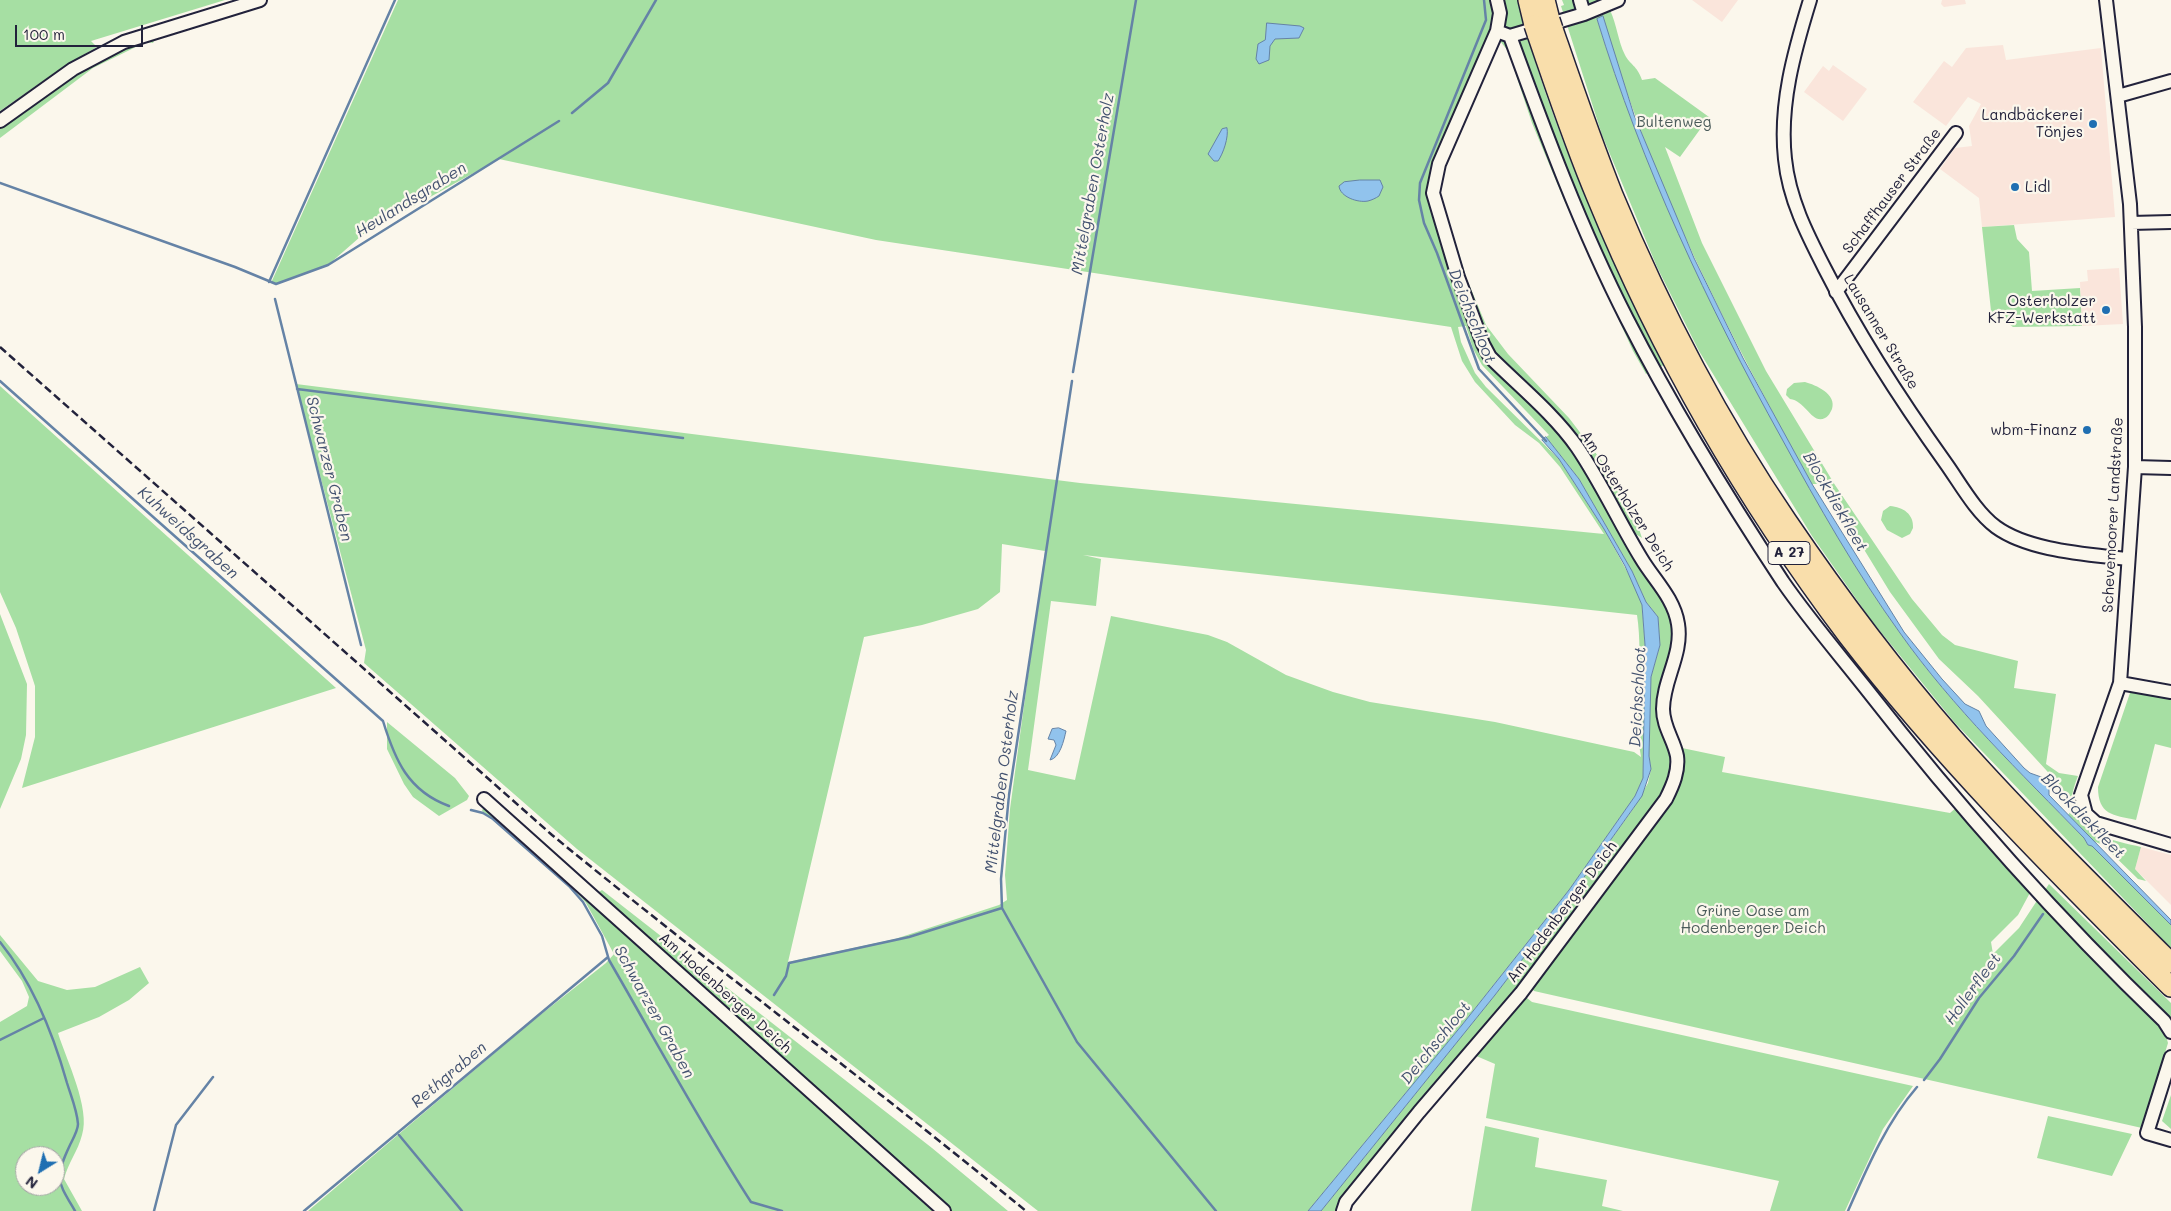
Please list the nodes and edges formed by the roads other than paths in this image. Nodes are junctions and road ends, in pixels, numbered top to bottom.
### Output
1 (260, 0) edge
2 (1497, 0) edge
3 (1528, 0) edge
4 (1545, 0) edge
5 (1580, 0) edge
6 (1618, 0) edge
7 (1810, 0) edge
8 (2106, 0) edge
9 (1584, 14) junction
10 (1544, 27) junction
11 (1497, 31) junction
12 (1510, 36) junction
13 (2171, 81) edge
14 (2118, 96) junction
15 (0, 121) edge
16 (1956, 133) dead end
17 (2171, 222) edge
18 (2131, 223) junction
19 (1836, 292) junction
20 (2135, 467) junction
21 (2171, 468) edge
22 (2127, 559) junction
23 (1664, 591) joint
24 (2120, 683) junction
25 (2171, 692) edge
26 (484, 799) dead end
27 (2171, 845) edge
28 (2171, 963) edge
29 (2171, 987) edge
30 (2171, 1032) edge
31 (2171, 1057) edge
32 (2171, 1140) edge
33 (944, 1211) edge
34 (1343, 1211) edge

1 - 15 street
2 - 11 street
3 - 10 highway, A 27
4 - 10 highway, A 27
5 - 9 street
6 - 9 street
7 - 19 street, Lausanner Straße
8 - 14 street, Schevemoorer Landstraße
9 - 12 street
10 - 28 highway, A 27
10 - 29 highway, A 27
11 - 12 street
11 - 23 street, Am Osterholzer Deich
12 - 30 street
13 - 14 street
14 - 18 street, Schevemoorer Landstraße
16 - 19 street, Schaffhauser Straße
17 - 18 street
18 - 20 street, Schevemoorer Landstraße
19 - 22 street, Lausanner Straße
20 - 21 street
20 - 22 street, Schevemoorer Landstraße
22 - 24 street, Schevemoorer Landstraße
23 - 34 street, Am Hodenberger Deich
24 - 25 street
24 - 27 street, Schevemoorer Landstraße
26 - 33 street, Am Hodenberger Deich
31 - 32 street

